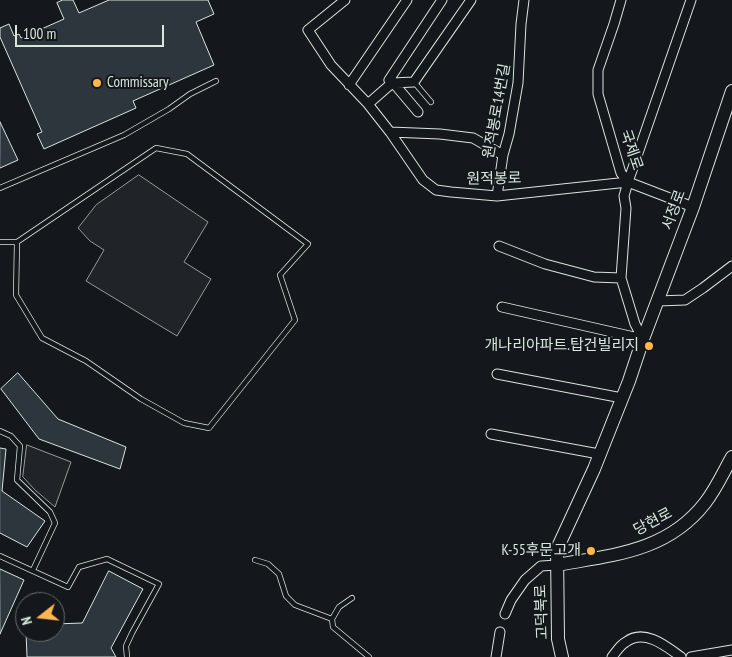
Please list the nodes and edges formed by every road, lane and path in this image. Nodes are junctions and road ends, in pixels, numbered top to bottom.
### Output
1 (345, 0) edge
2 (407, 0) edge
3 (442, 0) edge
4 (471, 0) edge
5 (524, 0) edge
6 (621, 0) edge
7 (691, 0) edge
8 (216, 81) dead end
9 (414, 82) junction
10 (392, 84) junction
11 (350, 85) junction
12 (732, 91) edge
13 (431, 102) dead end
14 (368, 104) junction
15 (418, 112) dead end
16 (390, 132) junction
17 (503, 155) junction
18 (628, 182) junction
19 (0, 188) edge
20 (496, 196) junction
21 (692, 207) junction
22 (0, 242) edge
23 (17, 242) junction
24 (499, 246) dead end
25 (732, 266) edge
26 (621, 278) junction
27 (658, 301) junction
28 (502, 308) dead end
29 (643, 339) junction
30 (497, 374) dead end
31 (622, 398) junction
32 (0, 431) edge
33 (492, 434) dead end
34 (600, 454) junction
35 (730, 464) edge
36 (0, 556) edge
37 (254, 560) dead end
38 (557, 565) junction
39 (33, 570) junction
40 (352, 598) dead end
41 (506, 614) dead end
42 (332, 619) junction
43 (500, 632) dead end
44 (732, 650) edge
45 (127, 657) edge
46 (369, 657) edge
47 (496, 657) edge
48 (562, 657) edge
49 (612, 657) edge
50 (681, 657) edge
51 (691, 657) edge

1 - 11 street, 원적봉로
2 - 11 street
3 - 10 street
4 - 9 street
5 - 17 street, 원적봉로14번길
6 - 18 street, 국제로
7 - 18 street
8 - 19 lane
9 - 10 street
9 - 13 lane
10 - 14 street
10 - 15 street
11 - 14 street, 원적봉로
12 - 21 street, 서정로
14 - 16 street, 원적봉로
16 - 17 street, 원적봉로
16 - 20 street, 원적봉로
17 - 20 street, 원적봉로14번길
18 - 20 street, 원적봉로
18 - 21 street, 원적봉로
18 - 26 street, 국제로
21 - 27 street, 서정로
22 - 23 lane
23 - 23 lane
24 - 26 street
25 - 27 street
26 - 29 street, 국제로
27 - 29 street, 서정로
28 - 29 street
29 - 31 street, 서정로
30 - 31 street
31 - 34 street, 서정로
32 - 39 lane
33 - 34 street
34 - 38 street, 서정로
35 - 38 street, 당현로
36 - 39 lane
37 - 42 lane
38 - 41 street
38 - 48 street, 고덕북로
39 - 45 lane
40 - 42 lane
42 - 46 lane
43 - 47 street
44 - 51 street
49 - 50 street

